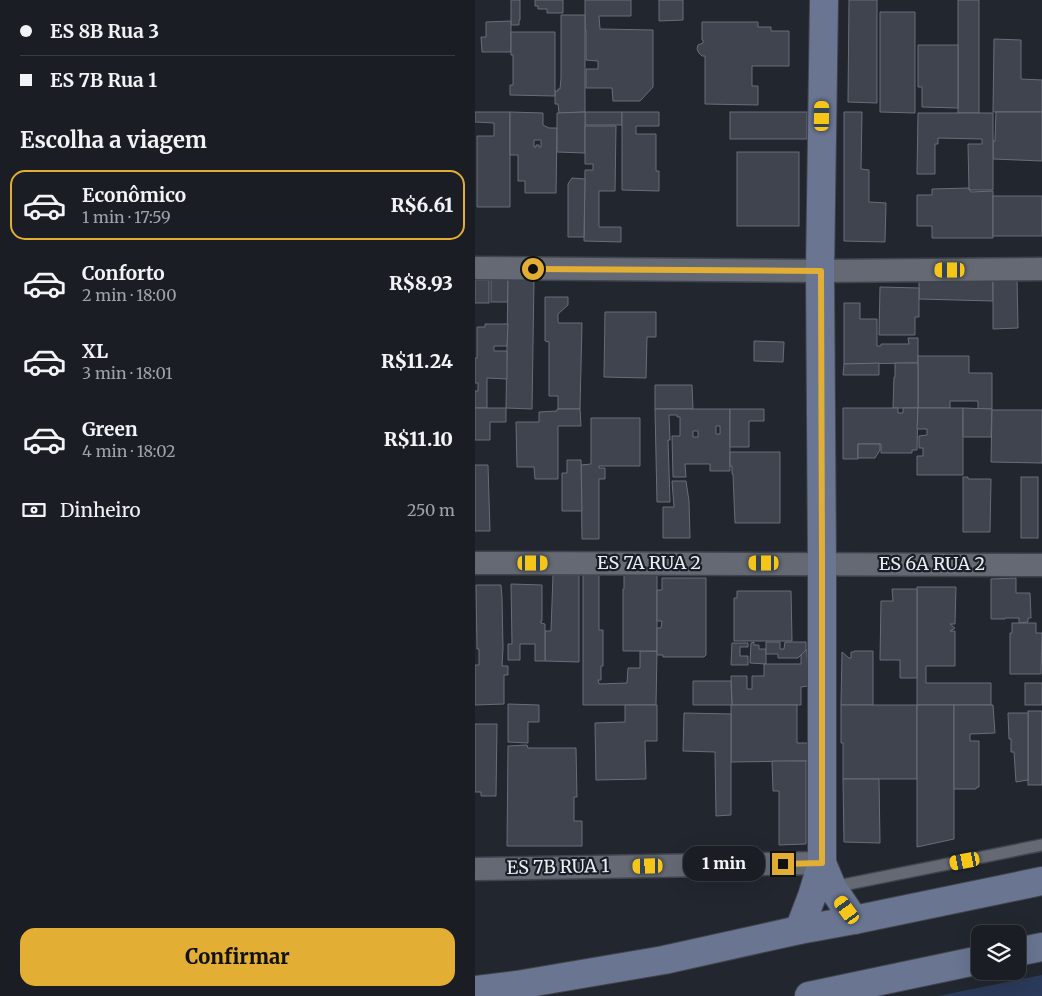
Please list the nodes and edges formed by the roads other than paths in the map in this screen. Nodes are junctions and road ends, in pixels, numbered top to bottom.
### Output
1 (824, 0) edge
2 (475, 268) edge
3 (1042, 269) edge
4 (821, 271) junction
5 (475, 563) edge
6 (822, 564) junction
7 (1042, 565) edge
8 (1042, 845) edge
9 (475, 868) edge
10 (827, 875) junction
11 (1042, 881) edge
12 (854, 920) junction
13 (799, 930) junction
14 (1042, 947) edge
15 (1026, 950) edge
16 (971, 962) edge
17 (475, 990) edge
18 (809, 996) edge

1 - 4 street
2 - 4 street
3 - 4 street
4 - 6 street
5 - 6 street, ES 7A RUA 2
6 - 7 street, ES 6A RUA 2
6 - 10 street
8 - 10 lane
9 - 10 street, ES 7B RUA 1
10 - 12 street
10 - 13 street
11 - 12 street
12 - 13 street
13 - 17 street
14 - 15 street
16 - 18 street

